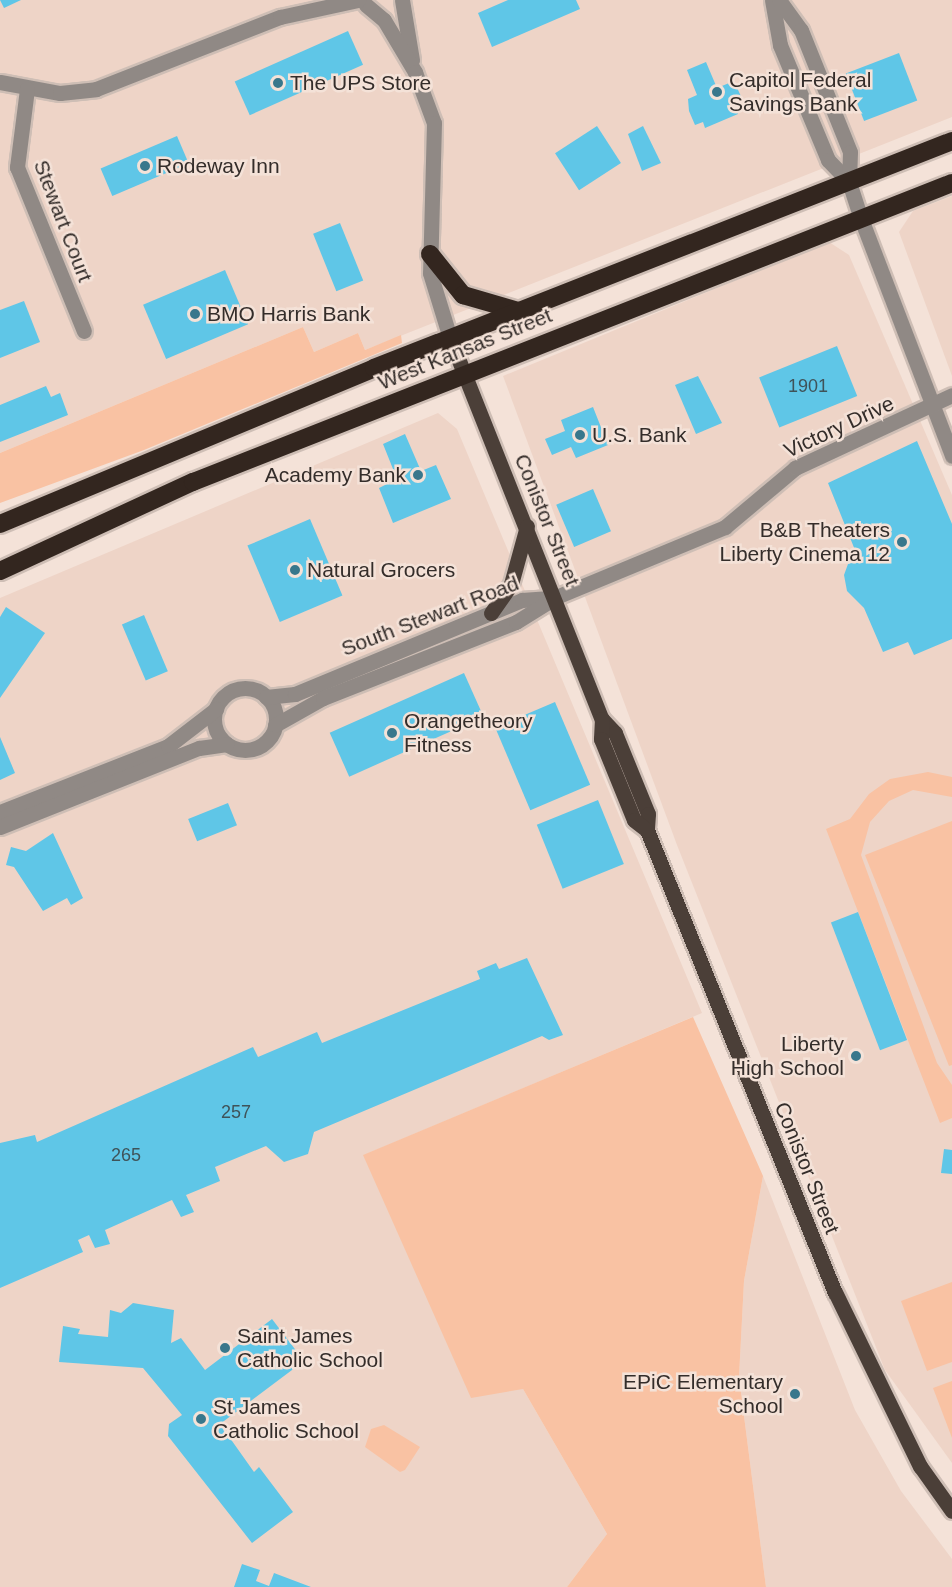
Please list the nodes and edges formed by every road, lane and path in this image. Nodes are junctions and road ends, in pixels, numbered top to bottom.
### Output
1 (306, 0) edge
2 (396, 0) edge
3 (402, 0) edge
4 (772, 0) edge
5 (779, 0) edge
6 (360, 2) edge
7 (280, 17) junction
8 (415, 72) junction
9 (0, 82) edge
10 (27, 89) junction
11 (952, 141) edge
12 (849, 182) junction
13 (952, 183) edge
14 (860, 216) junction
15 (430, 254) junction
16 (518, 311) junction
17 (84, 331) dead end
18 (450, 338) junction
19 (465, 373) junction
20 (952, 395) edge
21 (932, 406) junction
22 (952, 456) edge
23 (0, 524) edge
24 (527, 526) junction
25 (0, 571) edge
26 (556, 597) junction
27 (490, 613) junction
28 (266, 697) junction
29 (216, 709) junction
30 (275, 726) junction
31 (227, 744) junction
32 (0, 812) edge
33 (0, 827) edge
34 (952, 1511) edge

1 - 7 street
2 - 6 street
3 - 8 street
4 - 12 street
5 - 12 street
6 - 7 street
6 - 8 street
7 - 10 street
8 - 15 street
9 - 10 street
10 - 17 street, Stewart Court
11 - 12 highway, West Kansas Street
12 - 14 street
12 - 16 highway, West Kansas Street
13 - 14 highway, West Kansas Street
14 - 19 highway, West Kansas Street
14 - 21 street
15 - 16 highway
15 - 18 street
16 - 18 highway, West Kansas Street
18 - 19 main road, Conistor Street
18 - 23 highway, West Kansas Street
19 - 24 main road, Conistor Street
19 - 25 highway, West Kansas Street
20 - 21 street, Victory Drive
21 - 22 street
21 - 26 street, Victory Drive
24 - 26 main road, Conistor Street
24 - 27 main road
26 - 27 street, South Stewart Road
26 - 30 street, South Stewart Road
26 - 34 main road, Conistor Street
27 - 28 street, South Stewart Road
28 - 29 street
28 - 30 street
29 - 31 street
29 - 32 street
30 - 31 street
31 - 33 street

